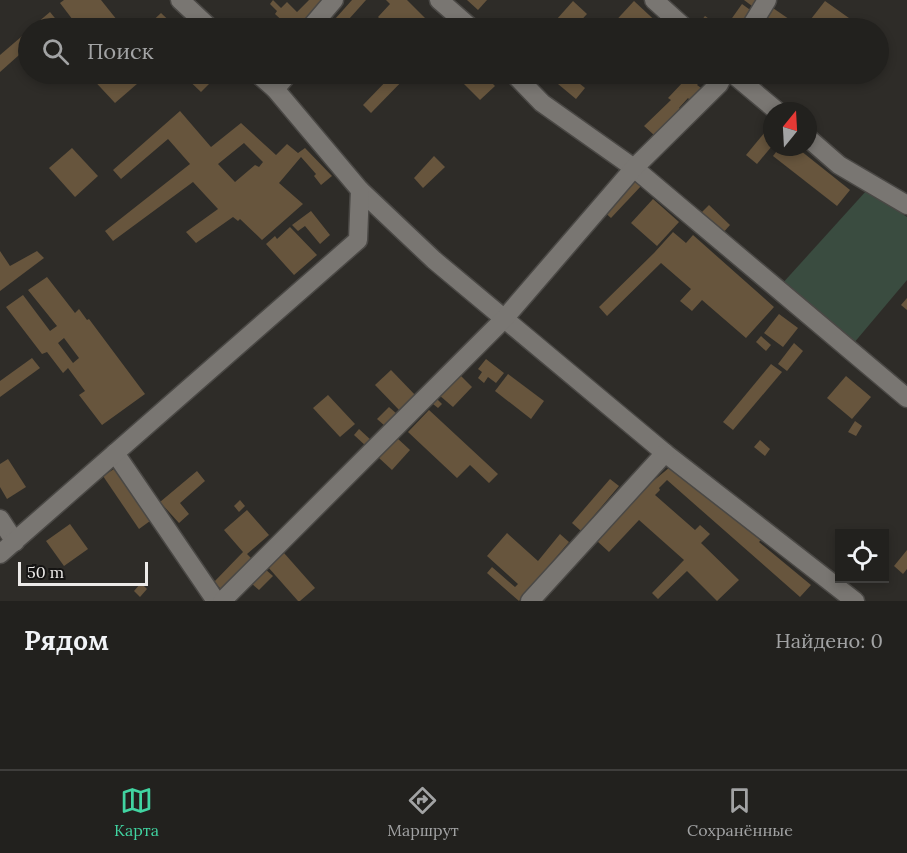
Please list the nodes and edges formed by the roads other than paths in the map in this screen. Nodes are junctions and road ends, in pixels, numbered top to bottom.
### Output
1 (180, 0) edge
2 (334, 0) edge
3 (439, 0) edge
4 (654, 0) edge
5 (767, 0) edge
6 (199, 18) edge
7 (319, 18) edge
8 (460, 18) edge
9 (674, 18) edge
10 (756, 18) edge
11 (269, 84) edge
12 (279, 84) edge
13 (524, 84) edge
14 (719, 84) edge
15 (746, 84) edge
16 (275, 89) junction
17 (767, 102) edge
18 (817, 146) edge
19 (634, 168) junction
20 (360, 190) junction
21 (907, 205) edge
22 (504, 319) junction
23 (907, 398) edge
24 (115, 453) junction
25 (665, 453) junction
26 (0, 519) edge
27 (15, 542) junction
28 (0, 554) edge
29 (216, 601) edge
30 (222, 601) edge
31 (530, 601) edge
32 (855, 601) edge

1 - 6 street
2 - 7 street
3 - 8 street
4 - 9 street
5 - 10 street
11 - 16 street
12 - 16 street
13 - 19 street
14 - 19 street
15 - 17 street
16 - 20 street
18 - 21 street
19 - 22 street
19 - 23 street
20 - 22 street
20 - 24 street
22 - 25 street
22 - 30 street
24 - 27 street
24 - 29 street
25 - 31 street
25 - 32 street
26 - 27 street
27 - 28 street

